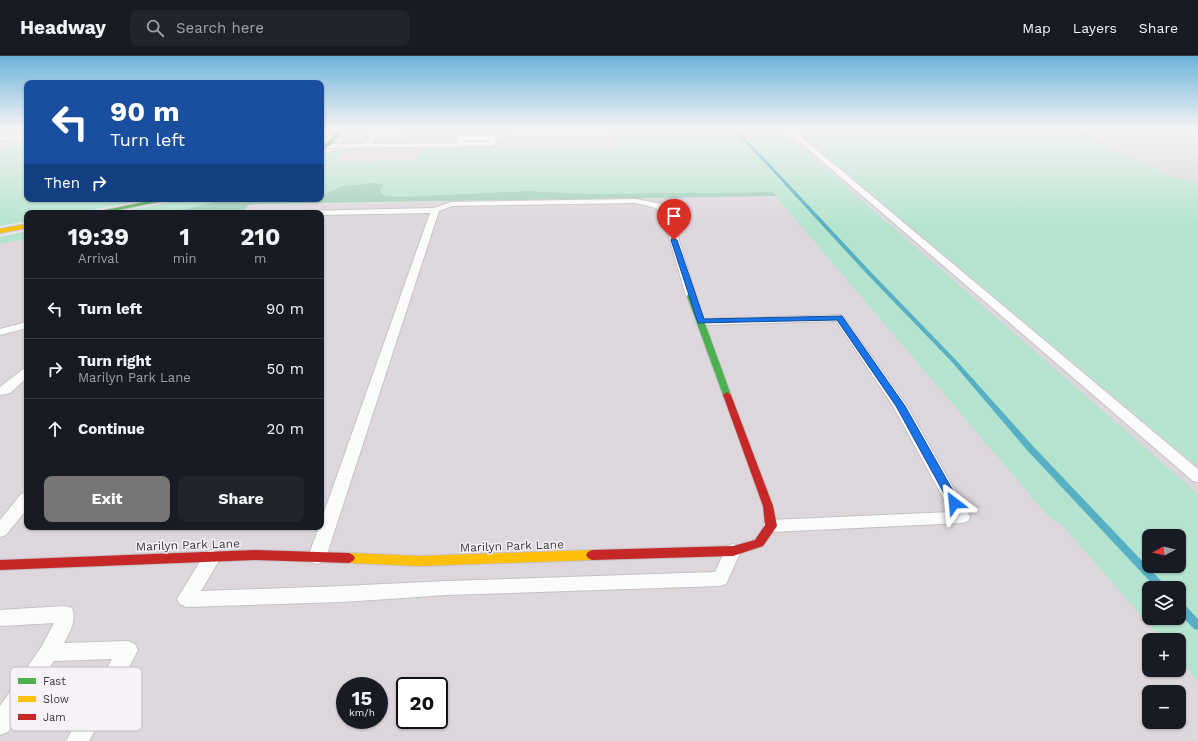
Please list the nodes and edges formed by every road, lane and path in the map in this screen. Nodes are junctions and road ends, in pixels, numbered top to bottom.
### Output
1 (826, 161) edge
2 (152, 202) edge
3 (110, 210) edge
4 (435, 210) junction
5 (324, 213) edge
6 (24, 227) edge
7 (0, 231) edge
8 (691, 296) joint
9 (701, 322) junction
10 (24, 326) edge
11 (0, 332) edge
12 (24, 374) edge
13 (0, 391) edge
14 (1198, 477) edge
15 (24, 502) edge
16 (771, 526) junction
17 (0, 531) edge
18 (733, 550) junction
19 (212, 556) junction
20 (317, 557) junction
21 (0, 566) edge
22 (0, 618) edge
23 (49, 652) junction
24 (39, 667) edge
25 (118, 667) edge
26 (10, 709) edge
27 (0, 724) edge
28 (83, 731) edge
29 (77, 741) edge

1 - 14 lane
2 - 3 street
4 - 5 lane
4 - 8 lane
4 - 20 lane
6 - 7 street
8 - 9 street
9 - 16 street
9 - 16 lane
10 - 11 lane
12 - 13 lane
15 - 17 lane
16 - 18 street, Marilyn Park Lane
18 - 19 lane
18 - 20 street, Marilyn Park Lane
19 - 20 street, Marilyn Park Lane
19 - 21 street, Marilyn Park Lane
22 - 23 lane
23 - 24 lane
23 - 25 lane
26 - 27 lane
28 - 29 lane

